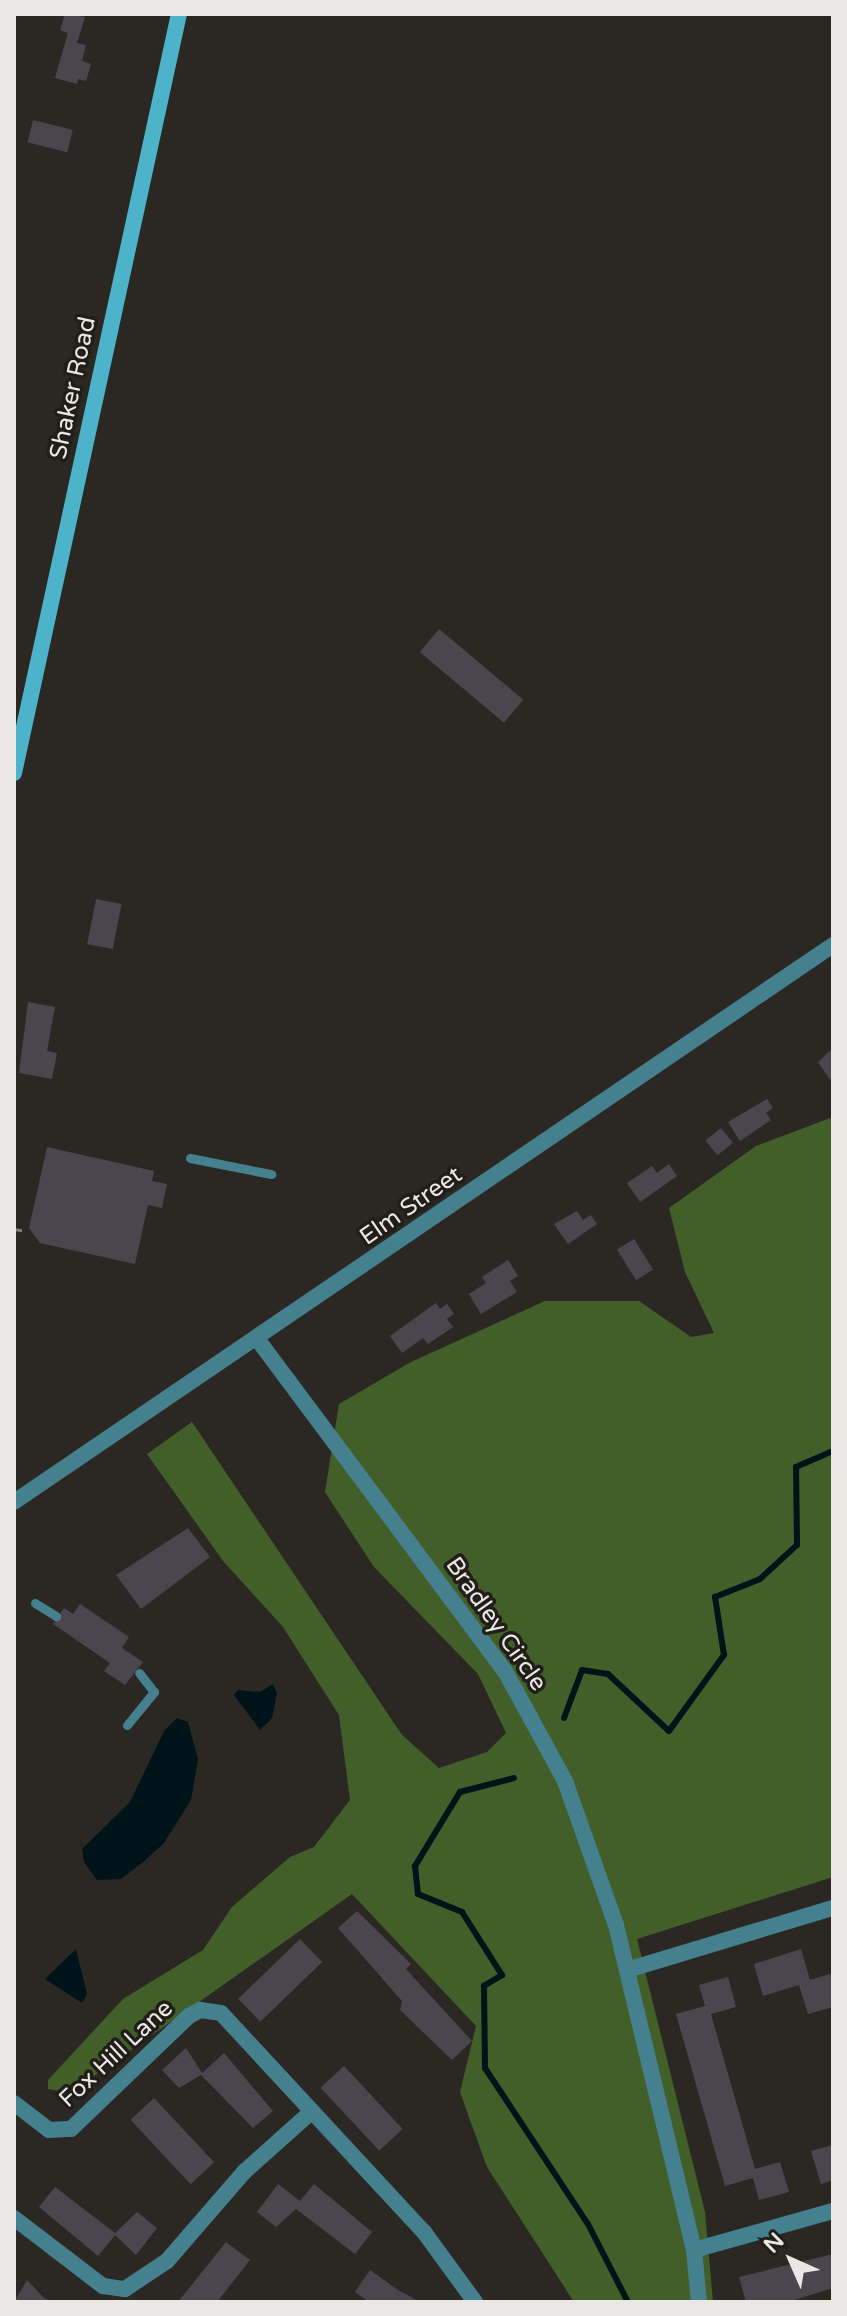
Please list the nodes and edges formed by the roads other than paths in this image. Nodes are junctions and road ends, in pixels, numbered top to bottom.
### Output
1 (179, 14) edge
2 (14, 773) edge
3 (833, 945) edge
4 (190, 1158) dead end
5 (271, 1174) dead end
6 (258, 1340) junction
7 (14, 1502) edge
8 (35, 1603) dead end
9 (56, 1616) dead end
10 (139, 1673) dead end
11 (127, 1725) dead end
12 (833, 1908) edge
13 (627, 1970) junction
14 (14, 2103) edge
15 (311, 2112) junction
16 (833, 2211) edge
17 (14, 2218) edge
18 (694, 2250) junction
19 (125, 2295) edge
20 (475, 2302) edge
21 (699, 2302) edge

1 - 2 main road, Shaker Road
3 - 6 street, Elm Street
4 - 5 lane
6 - 7 street, Elm Street
6 - 13 street, Bradley Circle
8 - 9 lane
10 - 11 lane
12 - 13 street
13 - 18 street, Bradley Circle
14 - 15 street, Fox Hill Lane
15 - 19 street
15 - 20 street, Fox Hill Lane
16 - 18 street
17 - 19 street
18 - 21 street, Bradley Circle

